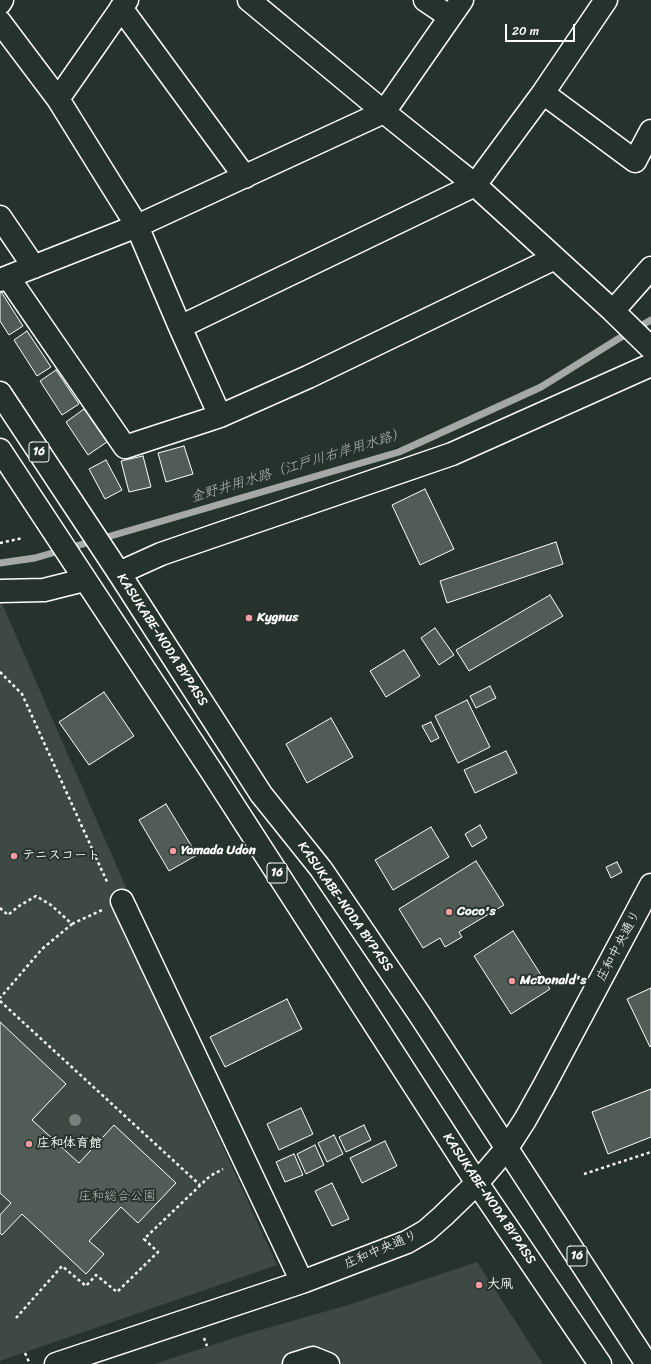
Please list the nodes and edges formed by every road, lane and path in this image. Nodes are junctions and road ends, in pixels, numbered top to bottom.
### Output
1 (2, 0) edge
2 (248, 0) edge
3 (425, 0) edge
4 (606, 0) edge
5 (0, 3) edge
6 (124, 4) edge
7 (456, 9) edge
8 (0, 22) edge
9 (543, 93) junction
10 (58, 99) junction
11 (384, 112) junction
12 (651, 131) edge
13 (245, 177) junction
14 (475, 185) junction
15 (0, 217) edge
16 (137, 226) junction
17 (555, 258) junction
18 (34, 267) junction
19 (651, 268) edge
20 (4, 278) edge
21 (613, 311) junction
22 (180, 327) junction
23 (651, 348) edge
24 (651, 365) edge
25 (0, 393) edge
26 (220, 416) junction
27 (0, 450) edge
28 (23, 538) dead end
29 (0, 543) edge
30 (114, 565) junction
31 (79, 572) junction
32 (0, 591) edge
33 (0, 672) edge
34 (108, 884) dead end
35 (651, 885) edge
36 (122, 901) dead end
37 (0, 908) edge
38 (0, 998) edge
39 (0, 1001) edge
40 (507, 1148) junction
41 (651, 1152) edge
42 (226, 1168) dead end
43 (584, 1174) dead end
44 (477, 1184) junction
45 (200, 1185) junction
46 (302, 1282) junction
47 (597, 1285) junction
48 (16, 1318) dead end
49 (651, 1345) edge
50 (25, 1353) dead end
51 (30, 1364) edge
52 (56, 1364) edge
53 (294, 1364) edge
54 (328, 1364) edge
55 (600, 1364) edge
56 (647, 1364) edge

1 - 5 main road
2 - 11 main road
3 - 7 main road
4 - 9 main road
6 - 10 main road
6 - 13 main road
7 - 11 main road
8 - 10 main road
9 - 12 main road
9 - 14 main road
10 - 16 main road
11 - 13 main road
11 - 14 main road
13 - 16 main road
14 - 17 main road
14 - 22 main road
15 - 18 main road
16 - 18 main road
16 - 22 main road
17 - 21 main road
17 - 26 main road
18 - 20 main road
19 - 21 main road
20 - 26 main road
21 - 23 main road
22 - 26 main road
24 - 30 main road
25 - 30 main road, KASUKABE-NODA BYPASS / 16
27 - 31 main road, KASUKABE-NODA BYPASS / 16
28 - 29 path
30 - 40 main road, KASUKABE-NODA BYPASS / 16
31 - 32 main road
31 - 44 main road, KASUKABE-NODA BYPASS / 16
33 - 34 path
35 - 40 main road, 庄和中央通り
36 - 46 main road
37 - 38 path
39 - 45 path
40 - 44 main road, 庄和中央通り
40 - 47 main road, KASUKABE-NODA BYPASS / 16
41 - 43 path
42 - 45 path
44 - 46 main road, 庄和中央通り
44 - 55 main road, KASUKABE-NODA BYPASS / 16
45 - 48 path
46 - 52 main road, 庄和中央通り
47 - 49 main road, 16
47 - 56 main road, KASUKABE-NODA BYPASS / 16
50 - 51 path
53 - 54 main road

